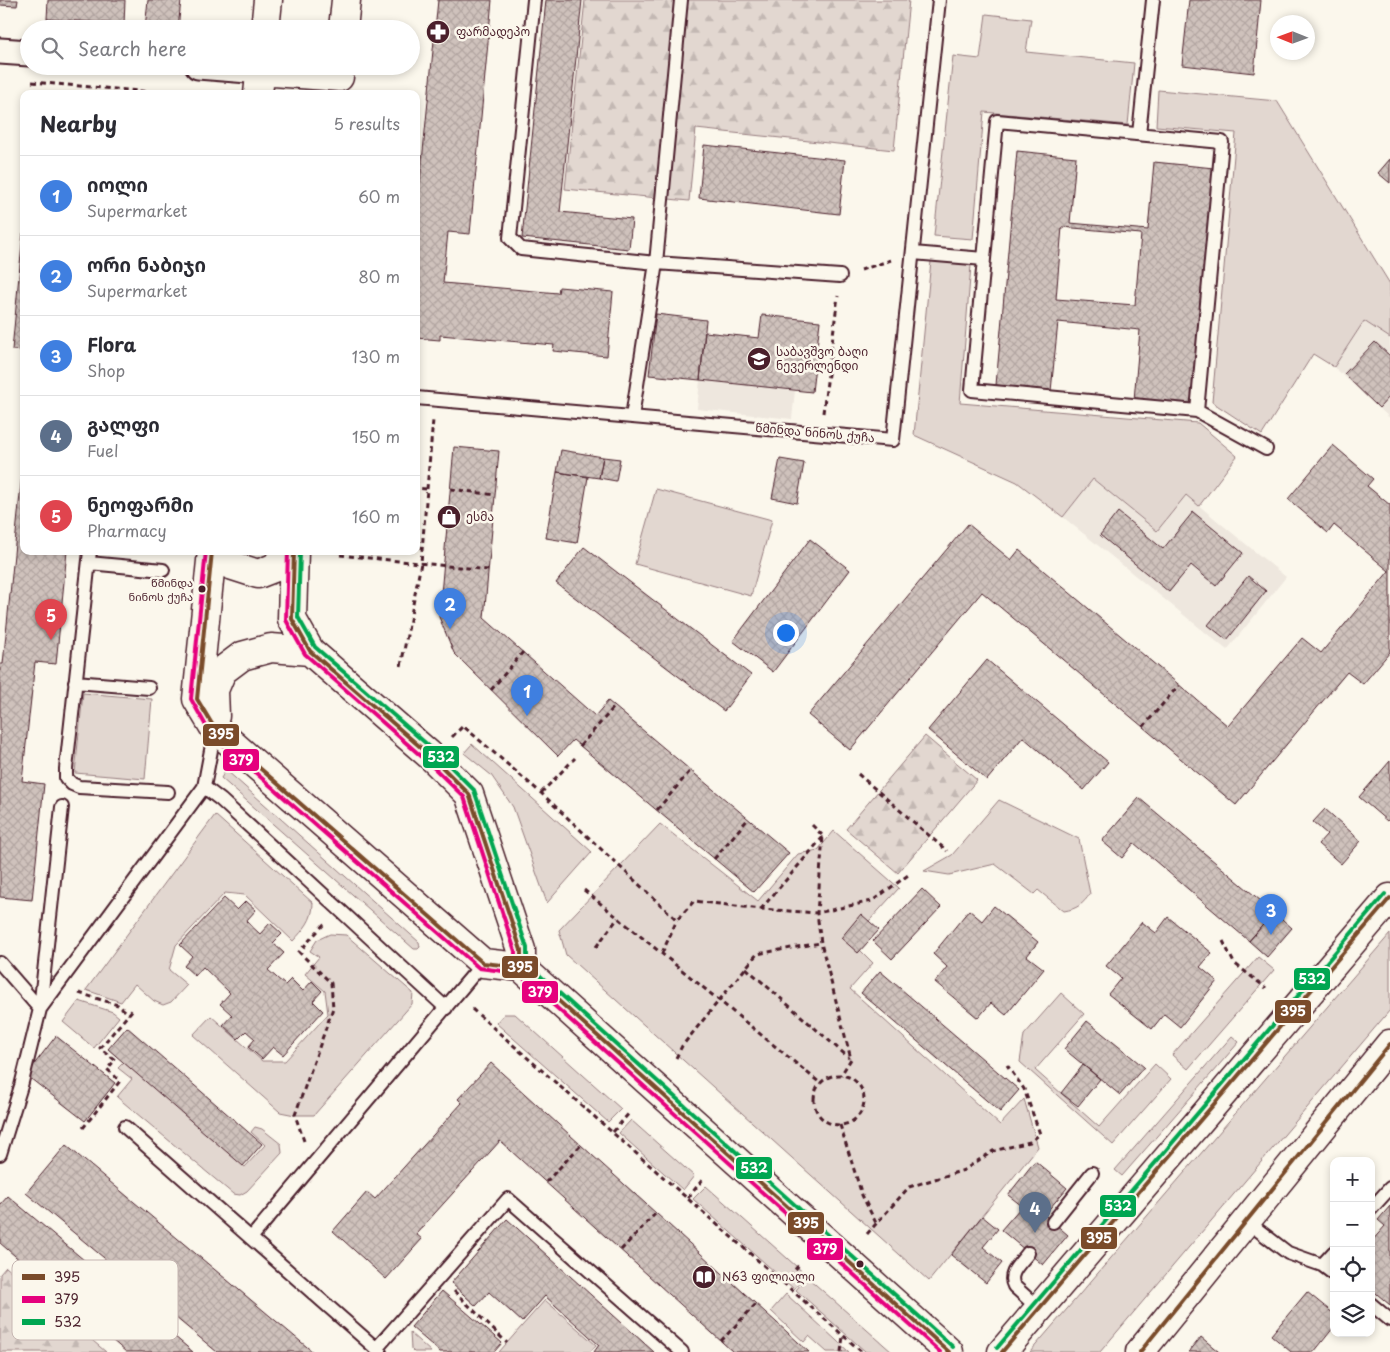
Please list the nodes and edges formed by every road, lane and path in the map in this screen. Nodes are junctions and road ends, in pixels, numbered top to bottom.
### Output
1 (268, 0) edge
2 (346, 0) edge
3 (534, 0) edge
4 (681, 0) edge
5 (939, 0) edge
6 (1153, 0) edge
7 (266, 20) edge
8 (345, 20) edge
9 (0, 51) edge
10 (20, 52) edge
11 (260, 77) edge
12 (339, 79) edge
13 (27, 82) dead end
14 (126, 90) edge
15 (1139, 134) junction
16 (913, 253) junction
17 (984, 259) junction
18 (656, 263) junction
19 (840, 276) junction
20 (420, 398) edge
21 (435, 400) junction
22 (1197, 411) junction
23 (632, 417) junction
24 (820, 434) junction
25 (1266, 449) dead end
26 (420, 488) edge
27 (427, 489) junction
28 (451, 489) dead end
29 (495, 495) dead end
30 (212, 555) edge
31 (224, 555) edge
32 (284, 555) edge
33 (294, 555) edge
34 (340, 555) dead end
35 (90, 557) edge
36 (421, 562) junction
37 (163, 570) dead end
38 (488, 570) dead end
39 (310, 651) junction
40 (523, 652) dead end
41 (401, 666) dead end
42 (76, 682) junction
43 (1179, 685) dead end
44 (149, 688) dead end
45 (491, 690) dead end
46 (615, 706) dead end
47 (1143, 727) dead end
48 (215, 729) junction
49 (449, 741) dead end
50 (580, 746) dead end
51 (575, 758) dead end
52 (691, 770) dead end
53 (858, 774) dead end
54 (204, 787) junction
55 (168, 792) dead end
56 (541, 793) junction
57 (62, 807) dead end
58 (657, 810) dead end
59 (748, 819) dead end
60 (812, 826) dead end
61 (823, 836) junction
62 (947, 851) dead end
63 (714, 858) dead end
64 (911, 873) dead end
65 (584, 890) dead end
66 (1390, 898) edge
67 (761, 909) junction
68 (817, 913) junction
69 (330, 918) dead end
70 (618, 918) junction
71 (677, 920) junction
72 (1223, 942) dead end
73 (821, 943) junction
74 (596, 947) dead end
75 (662, 953) junction
76 (0, 963) edge
77 (484, 963) junction
78 (522, 967) junction
79 (746, 968) junction
80 (1266, 988) dead end
81 (78, 992) dead end
82 (457, 995) junction
83 (718, 1000) junction
84 (134, 1008) dead end
85 (446, 1008) junction
86 (40, 1009) junction
87 (128, 1014) junction
88 (1390, 1044) edge
89 (676, 1058) dead end
90 (851, 1059) junction
91 (1007, 1065) dead end
92 (841, 1075) junction
93 (820, 1083) junction
94 (630, 1112) dead end
95 (840, 1125) junction
96 (125, 1127) dead end
97 (83, 1128) dead end
98 (613, 1132) junction
99 (581, 1145) dead end
100 (0, 1154) edge
101 (313, 1165) junction
102 (1092, 1174) dead end
103 (703, 1179) dead end
104 (546, 1182) dead end
105 (1390, 1188) edge
106 (688, 1198) junction
107 (1375, 1205) edge
108 (656, 1213) dead end
109 (1246, 1220) junction
110 (1052, 1222) dead end
111 (876, 1223) junction
112 (867, 1234) dead end
113 (251, 1238) junction
114 (621, 1250) dead end
115 (1028, 1253) dead end
116 (1330, 1256) edge
117 (799, 1265) dead end
118 (1322, 1265) junction
119 (1330, 1271) edge
120 (439, 1276) junction
121 (784, 1283) junction
122 (756, 1304) dead end
123 (1375, 1307) edge
124 (1038, 1308) junction
125 (1390, 1320) edge
126 (843, 1336) junction
127 (721, 1341) dead end
128 (507, 1343) dead end
129 (378, 1350) edge
130 (682, 1352) edge
131 (841, 1352) edge
132 (862, 1352) edge
133 (949, 1352) edge
134 (1002, 1352) edge
135 (1140, 1352) edge

1 - 7 street
2 - 8 street
3 - 18 lane
4 - 18 lane
5 - 16 lane, წმინდა ნინოს ქუჩა
6 - 15 lane
9 - 10 street
11 - 12 street
13 - 14 path
15 - 17 lane
15 - 22 lane
16 - 17 lane
16 - 19 path
16 - 24 lane, წმინდა ნინოს ქუჩა
17 - 22 lane
18 - 19 lane
18 - 23 lane
19 - 24 path
20 - 21 lane, წმინდა ნინოს ქუჩა
21 - 23 lane, წმინდა ნინოს ქუჩა
21 - 27 path
22 - 25 lane
23 - 24 lane, წმინდა ნინოს ქუჩა
26 - 27 path
27 - 36 path
28 - 29 path
30 - 48 street
31 - 32 street
33 - 39 street
34 - 36 path
35 - 37 lane
35 - 42 lane
36 - 38 path
36 - 41 path
39 - 48 street
39 - 78 street
40 - 45 path
42 - 44 lane
42 - 55 lane
43 - 47 path
46 - 50 path
48 - 54 lane
48 - 77 street
49 - 56 path
51 - 56 path
52 - 58 path
53 - 62 path
54 - 85 lane
54 - 86 lane
56 - 71 path
57 - 86 lane
59 - 63 path
60 - 61 path
61 - 67 path
61 - 68 path
64 - 68 path
65 - 70 path
66 - 124 street
67 - 68 path
67 - 71 path
68 - 73 path
69 - 101 path
70 - 74 path
70 - 75 path
71 - 75 path
72 - 80 path
73 - 79 path
73 - 90 path
75 - 83 path
76 - 86 lane
77 - 78 street
77 - 82 lane
78 - 133 street
79 - 83 path
79 - 90 path
81 - 87 path
82 - 85 lane
82 - 98 path
83 - 89 path
83 - 93 path
84 - 87 path
85 - 101 lane
86 - 100 lane
87 - 97 path
88 - 109 street
90 - 92 path
91 - 111 path
92 - 93 path
92 - 95 path
93 - 95 path
94 - 98 path
95 - 111 path
96 - 113 lane
98 - 106 path
99 - 104 path
101 - 113 lane
102 - 110 lane
103 - 106 path
105 - 107 lane
106 - 121 path
108 - 114 path
109 - 118 lane
109 - 135 street
111 - 112 path
113 - 129 lane
115 - 124 lane
116 - 118 lane
117 - 121 path
118 - 119 lane
120 - 128 path
120 - 129 lane
120 - 130 lane
121 - 126 path
122 - 127 path
123 - 125 lane
124 - 134 street
126 - 131 path
126 - 132 path

